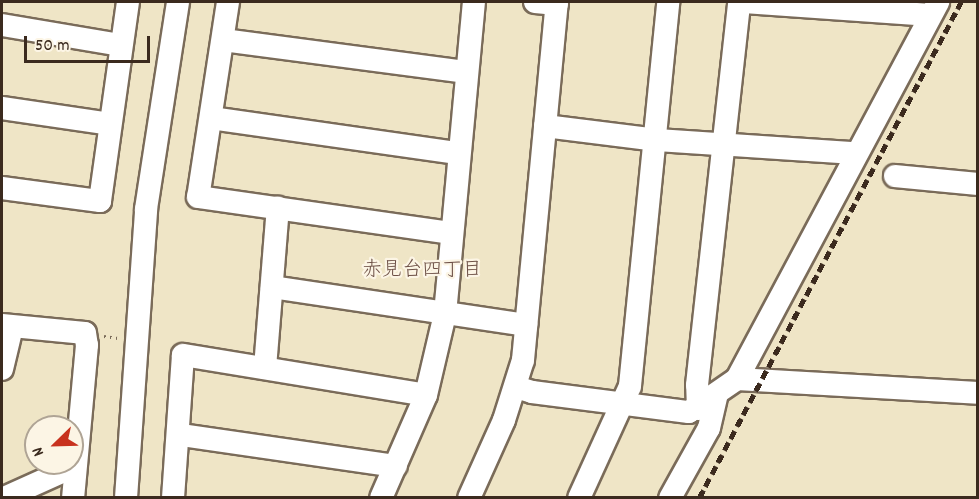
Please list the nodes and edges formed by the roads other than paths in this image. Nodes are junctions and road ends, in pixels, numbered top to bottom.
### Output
1 (128, 2) edge
2 (178, 2) edge
3 (228, 2) edge
4 (474, 2) edge
5 (550, 2) edge
6 (668, 2) edge
7 (739, 2) edge
8 (744, 2) edge
9 (934, 8) edge
10 (2, 26) edge
11 (223, 39) junction
12 (120, 45) junction
13 (466, 72) junction
14 (2, 108) edge
15 (211, 118) junction
16 (110, 124) junction
17 (545, 126) junction
18 (657, 141) junction
19 (723, 145) junction
20 (458, 153) junction
21 (855, 153) junction
22 (895, 176) dead end
23 (978, 184) edge
24 (2, 188) edge
25 (278, 208) junction
26 (452, 233) junction
27 (272, 287) junction
28 (445, 314) junction
29 (526, 325) junction
30 (7, 326) edge
31 (265, 368) junction
32 (2, 369) edge
33 (737, 379) junction
34 (516, 387) junction
35 (978, 393) edge
36 (426, 395) junction
37 (707, 403) junction
38 (624, 405) junction
39 (80, 415) edge
40 (181, 435) junction
41 (396, 466) junction
42 (55, 475) edge
43 (74, 475) edge
44 (4, 498) edge
45 (73, 498) edge
46 (126, 498) edge
47 (173, 498) edge
48 (381, 498) edge
49 (469, 498) edge
50 (579, 498) edge
51 (670, 498) edge

1 - 12 street
2 - 46 street
3 - 11 street
4 - 13 street
5 - 17 street
6 - 18 street
7 - 19 street
8 - 9 street
9 - 21 street
10 - 12 street
11 - 13 street
11 - 15 street
12 - 16 street
13 - 20 street
14 - 16 street
15 - 20 street
15 - 25 street
16 - 24 street
17 - 18 street
17 - 29 street
18 - 19 street
18 - 38 street
19 - 21 street
19 - 37 street
20 - 26 street
21 - 33 street
22 - 23 street
25 - 26 street
25 - 27 street
26 - 28 street
27 - 28 street
27 - 31 street
28 - 29 street
28 - 36 street
29 - 34 street
30 - 32 street
30 - 39 street
31 - 36 street
31 - 40 street
33 - 35 street
33 - 37 street
34 - 38 street
34 - 49 street
36 - 41 street
37 - 38 street
37 - 51 street
38 - 50 street
40 - 41 street
40 - 47 street
41 - 48 street
42 - 44 street
43 - 45 street

